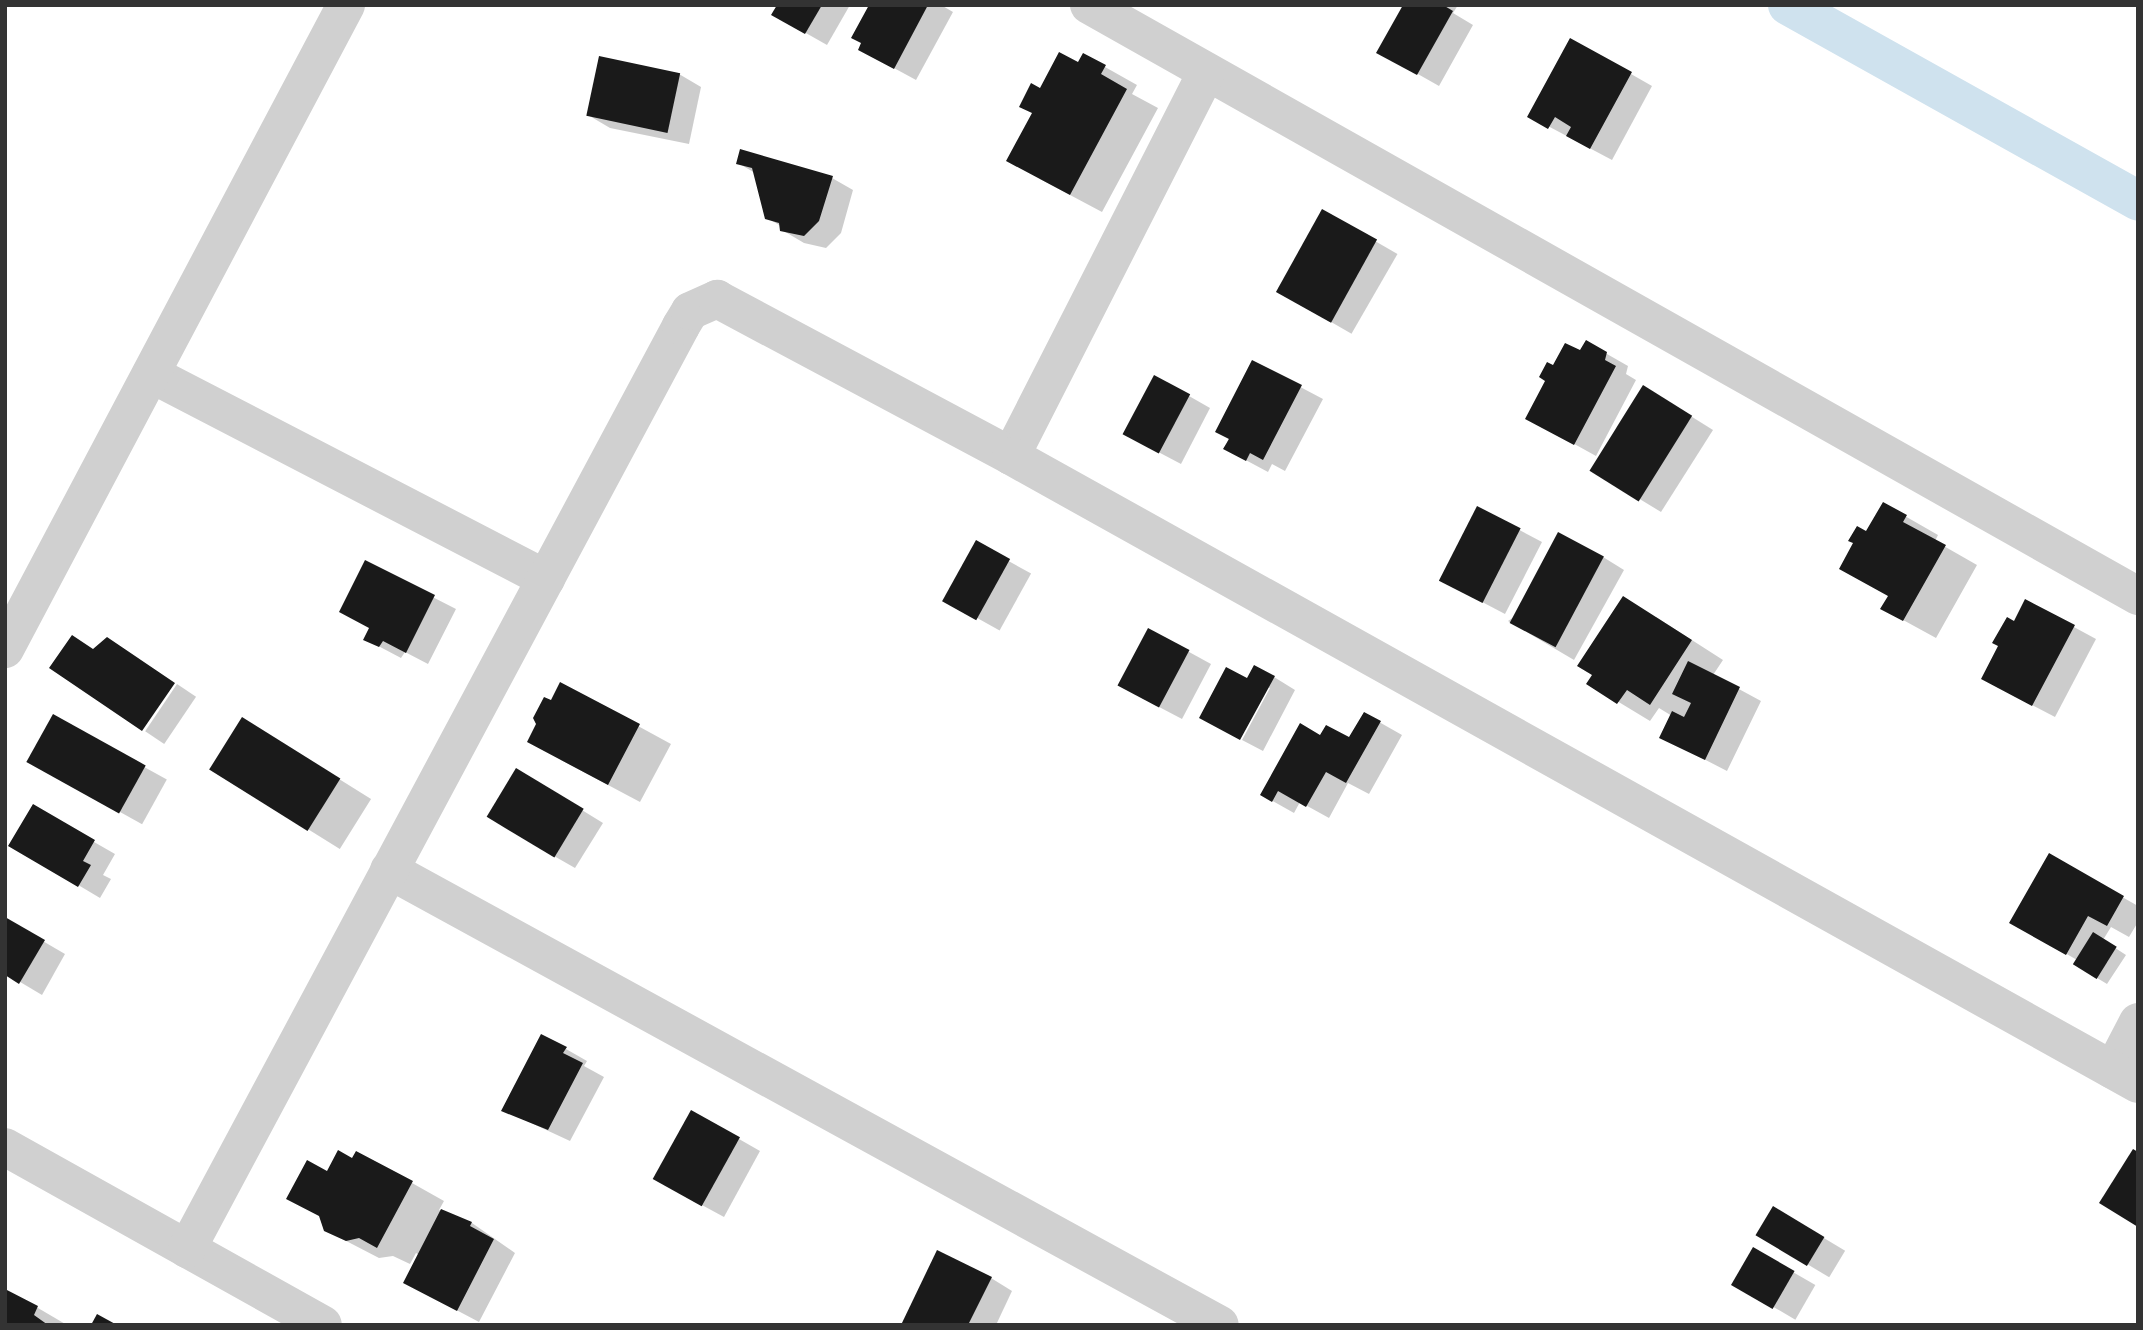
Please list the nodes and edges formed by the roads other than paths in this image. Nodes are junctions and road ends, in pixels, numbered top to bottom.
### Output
1 (346, 5) edge
2 (1089, 5) edge
3 (1207, 72) junction
4 (151, 374) junction
5 (1011, 456) junction
6 (545, 579) junction
7 (2138, 596) edge
8 (5, 649) edge
9 (390, 870) junction
10 (2138, 1022) edge
11 (2125, 1077) edge
12 (5, 1147) edge
13 (187, 1249) junction
14 (323, 1325) edge
15 (1220, 1325) edge

1 - 4 street
2 - 3 street
3 - 5 street
3 - 7 street
4 - 6 street
4 - 8 street
5 - 6 street
5 - 11 street
6 - 9 street
9 - 13 street
9 - 15 street
10 - 11 street
12 - 13 street
13 - 14 street

